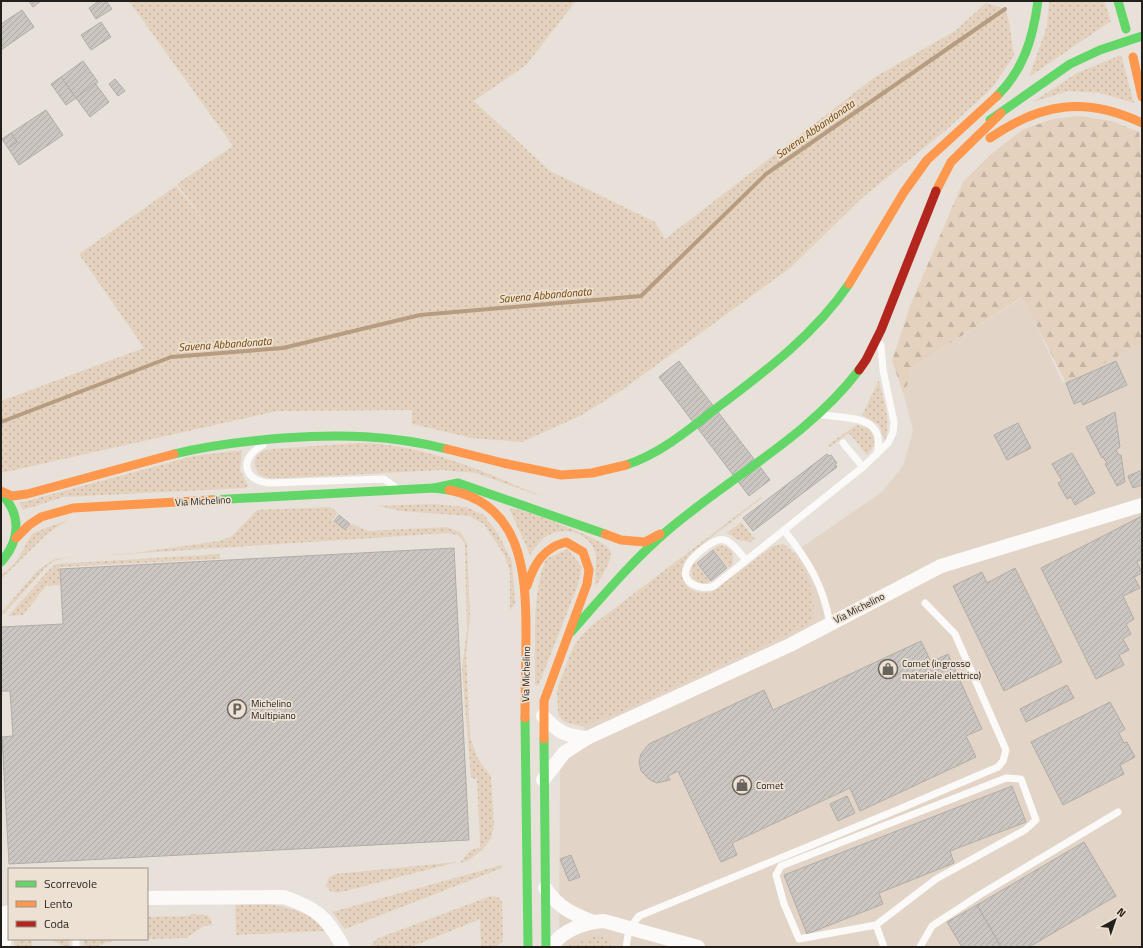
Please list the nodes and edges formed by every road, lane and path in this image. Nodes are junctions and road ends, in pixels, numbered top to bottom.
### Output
1 (1038, 1) edge
2 (1118, 1) edge
3 (1126, 29) dead end
4 (1142, 36) edge
5 (1133, 57) dead end
6 (1142, 97) edge
7 (1002, 112) junction
8 (1142, 123) edge
9 (906, 189) junction
10 (930, 209) junction
11 (882, 330) junction
12 (818, 415) junction
13 (274, 439) junction
14 (843, 443) dead end
15 (876, 456) junction
16 (863, 467) junction
17 (434, 488) junction
18 (399, 490) junction
19 (1, 492) edge
20 (1142, 505) edge
21 (784, 530) junction
22 (667, 531) junction
23 (16, 538) junction
24 (745, 559) junction
25 (1, 562) edge
26 (527, 586) junction
27 (925, 603) dead end
28 (830, 624) junction
29 (571, 632) junction
30 (543, 716) junction
31 (586, 738) junction
32 (543, 780) junction
33 (1118, 812) dead end
34 (545, 888) junction
35 (148, 898) edge
36 (593, 922) junction
37 (876, 925) junction
38 (5, 927) edge
39 (629, 928) junction
40 (3, 947) edge
41 (343, 947) edge
42 (528, 947) edge
43 (546, 947) edge
44 (552, 947) edge
45 (626, 947) edge
46 (698, 947) edge
47 (884, 947) edge
48 (920, 947) edge

1 - 9 main road
2 - 3 main road
4 - 7 main road
5 - 6 main road
7 - 9 main road
7 - 10 main road
8 - 10 main road
9 - 13 main road
10 - 11 main road
11 - 12 main road
11 - 15 lane
12 - 15 lane
12 - 22 main road
13 - 18 lane
13 - 19 main road
14 - 16 lane
15 - 16 lane
16 - 21 lane
17 - 18 main road, Via Michelino
17 - 22 main road
17 - 26 main road, Via Michelino
18 - 23 main road, Via Michelino
19 - 23 main road
20 - 28 street, Via Michelino
21 - 24 lane
21 - 28 lane
22 - 29 main road
23 - 25 main road
24 - 24 lane
26 - 29 main road
26 - 42 main road, Via Michelino
27 - 39 lane
28 - 31 street, Via Michelino
29 - 30 main road, Via Michelino
30 - 31 street
30 - 32 main road, Via Michelino
31 - 32 street, Via Michelino
32 - 34 main road, Via Michelino
33 - 48 lane
34 - 36 street
34 - 43 main road, Via Michelino
35 - 41 street
36 - 39 street
36 - 44 street
37 - 37 lane
37 - 47 lane
38 - 40 street
39 - 45 lane
39 - 46 street

